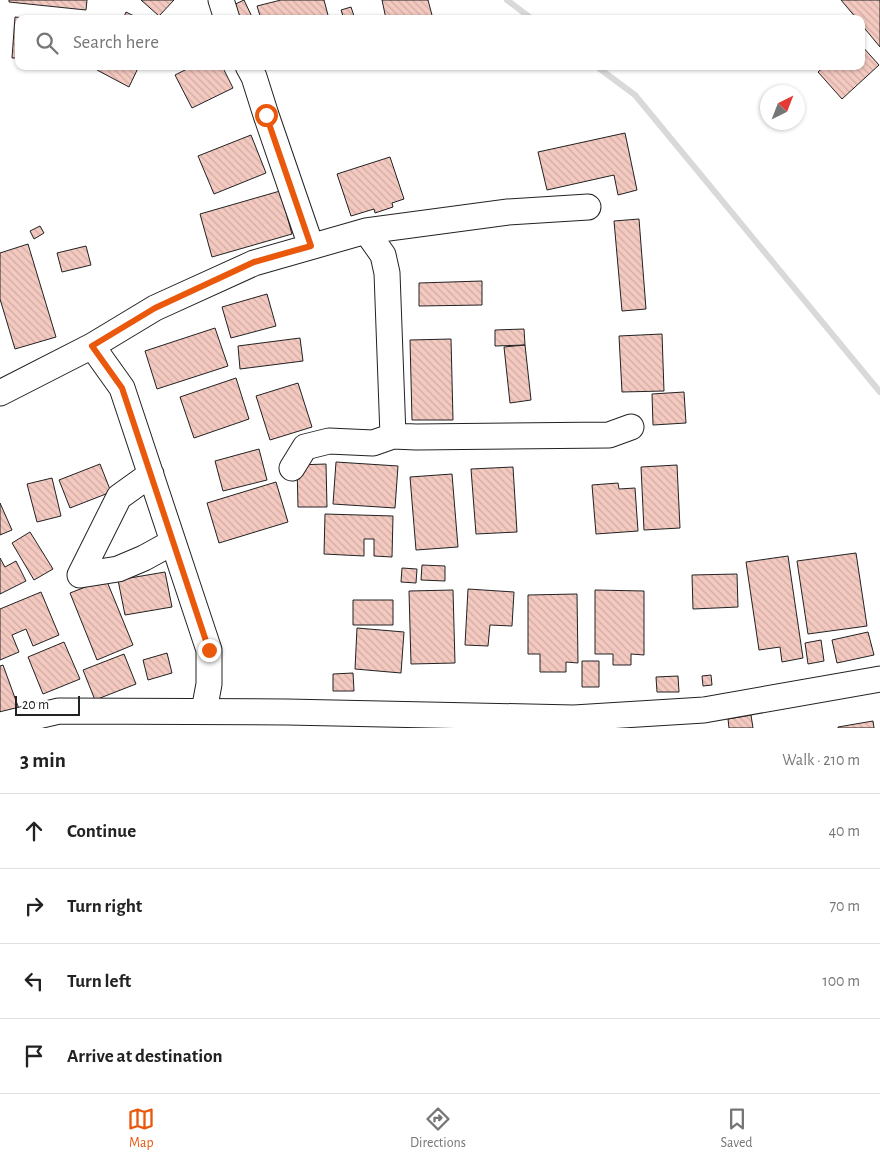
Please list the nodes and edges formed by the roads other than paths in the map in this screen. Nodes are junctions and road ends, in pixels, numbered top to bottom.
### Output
1 (221, 0) edge
2 (226, 15) edge
3 (250, 70) edge
4 (588, 207) dead end
5 (366, 231) junction
6 (311, 246) junction
7 (92, 346) junction
8 (0, 393) edge
9 (631, 426) dead end
10 (393, 436) junction
11 (292, 468) dead end
12 (151, 474) junction
13 (173, 542) junction
14 (880, 679) edge
15 (204, 711) junction
16 (0, 725) edge

1 - 2 street
3 - 6 street
4 - 5 street
5 - 6 street
5 - 10 street
6 - 7 street
7 - 8 street
7 - 12 street
9 - 10 street
10 - 11 street
12 - 13 street
12 - 13 street
13 - 15 street
14 - 15 street
15 - 16 street

